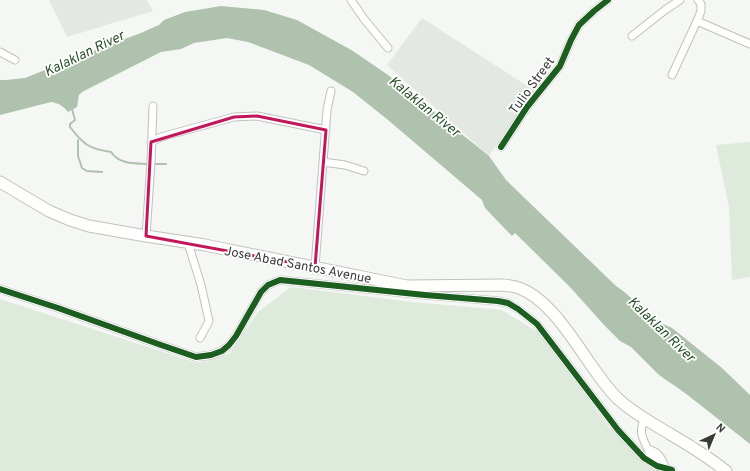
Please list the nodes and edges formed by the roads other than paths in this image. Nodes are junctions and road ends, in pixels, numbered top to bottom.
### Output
1 (351, 0) edge
2 (608, 0) edge
3 (680, 0) edge
4 (698, 0) edge
5 (698, 21) junction
6 (632, 36) dead end
7 (750, 44) edge
8 (388, 48) dead end
9 (0, 52) edge
10 (15, 60) dead end
11 (672, 75) dead end
12 (331, 91) dead end
13 (153, 106) dead end
14 (326, 130) junction
15 (151, 142) junction
16 (501, 147) dead end
17 (323, 162) junction
18 (364, 171) dead end
19 (0, 182) edge
20 (146, 236) junction
21 (188, 243) junction
22 (315, 267) junction
23 (0, 289) edge
24 (200, 338) dead end
25 (644, 419) junction
26 (673, 471) edge
27 (726, 471) edge

1 - 8 street
2 - 16 street, Tulio Street
3 - 6 street
4 - 5 street
5 - 7 street
5 - 11 street
9 - 10 street
12 - 14 street
13 - 15 street
14 - 15 street
14 - 17 street
15 - 20 street
17 - 18 street
17 - 22 street
19 - 20 highway, Jose Abad Santos Avenue
20 - 21 highway, Jose Abad Santos Avenue
21 - 22 highway, Jose Abad Santos Avenue
21 - 24 street
22 - 25 highway, Jose Abad Santos Avenue
23 - 26 street
25 - 26 street
25 - 27 highway, Jose Abad Santos Avenue

